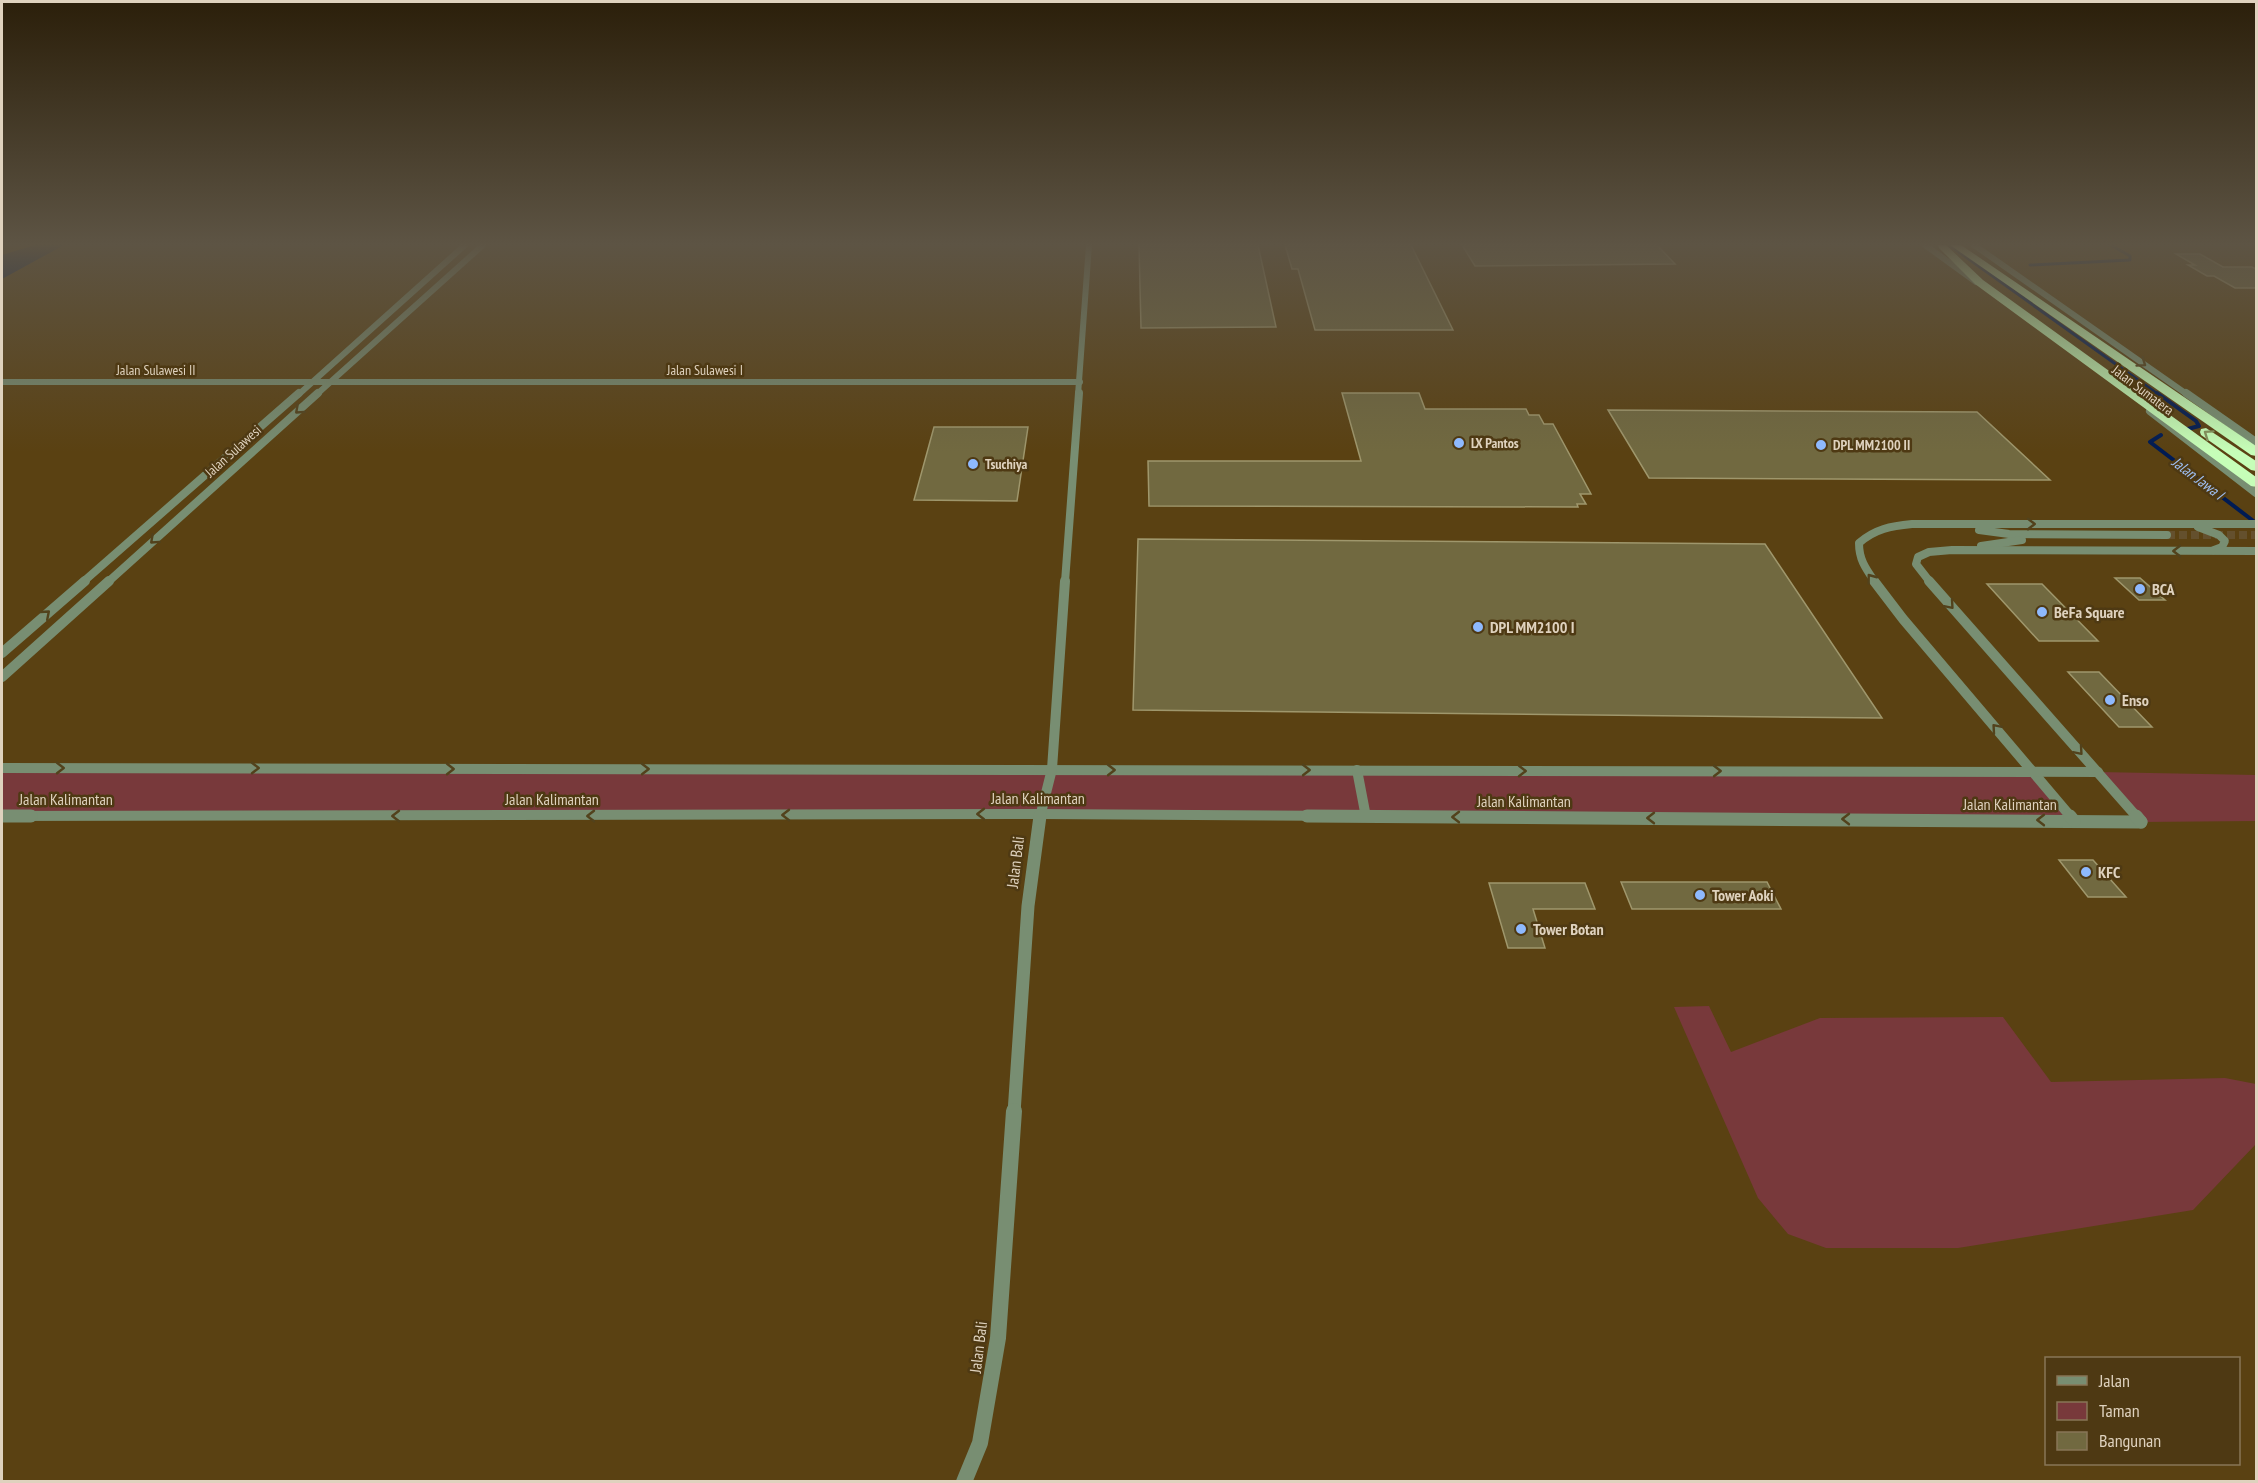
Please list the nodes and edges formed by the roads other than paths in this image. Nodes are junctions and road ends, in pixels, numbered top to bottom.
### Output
1 (388, 314) edge
2 (405, 314) edge
3 (1084, 314) edge
4 (2017, 314) edge
5 (2023, 314) edge
6 (2043, 314) edge
7 (2050, 314) edge
8 (2073, 314) edge
9 (2, 382) edge
10 (329, 382) junction
11 (1080, 382) junction
12 (311, 383) junction
13 (2256, 442) edge
14 (2256, 449) edge
15 (2256, 467) edge
16 (2256, 483) edge
17 (2256, 493) edge
18 (1928, 524) junction
19 (2177, 524) junction
20 (2256, 524) edge
21 (2167, 535) tunnel mouth
22 (2175, 541) tunnel mouth
23 (1952, 550) junction
24 (2207, 551) junction
25 (2256, 551) edge
26 (2, 653) edge
27 (2, 677) edge
28 (2, 768) edge
29 (1052, 770) junction
30 (1357, 770) junction
31 (2034, 772) junction
32 (2098, 772) junction
33 (1040, 814) junction
34 (2, 816) edge
35 (1366, 817) junction
36 (2074, 821) junction
37 (964, 1482) edge

1 - 12 street, Jalan Sulawesi
2 - 10 street, Jalan Sulawesi
3 - 11 street, Jalan Bali
4 - 17 street, Jalan Sumatera
5 - 16 highway
15 -> 6 highway
7 - 14 highway
8 -> 13 street, Jalan Sumatera
9 - 12 street, Jalan Sulawesi II
10 - 11 street, Jalan Sulawesi I
10 - 12 street, Jalan Sulawesi I
10 -> 27 street, Jalan Sulawesi
11 - 29 street, Jalan Bali
26 -> 12 street, Jalan Sulawesi
18 -> 19 street, Jalan Kalimantan
18 - 21 street
31 -> 18 street, Jalan Kalimantan
19 - 20 street, Jalan Kalimantan
19 - 24 street
22 - 23 street
24 -> 23 street, Jalan Kalimantan
23 -> 32 street, Jalan Kalimantan
24 - 25 street, Jalan Kalimantan
28 -> 29 street, Jalan Kalimantan
29 -> 30 street, Jalan Kalimantan
29 - 33 street, Jalan Bali
30 -> 31 street, Jalan Kalimantan
30 - 35 street
31 - 32 street, Jalan Kalimantan
31 - 36 street, Jalan Kalimantan
32 - 36 street, Jalan Kalimantan
33 -> 34 street, Jalan Kalimantan
33 - 35 street, Jalan Kalimantan
33 - 37 street, Jalan Bali
36 -> 35 street, Jalan Kalimantan

